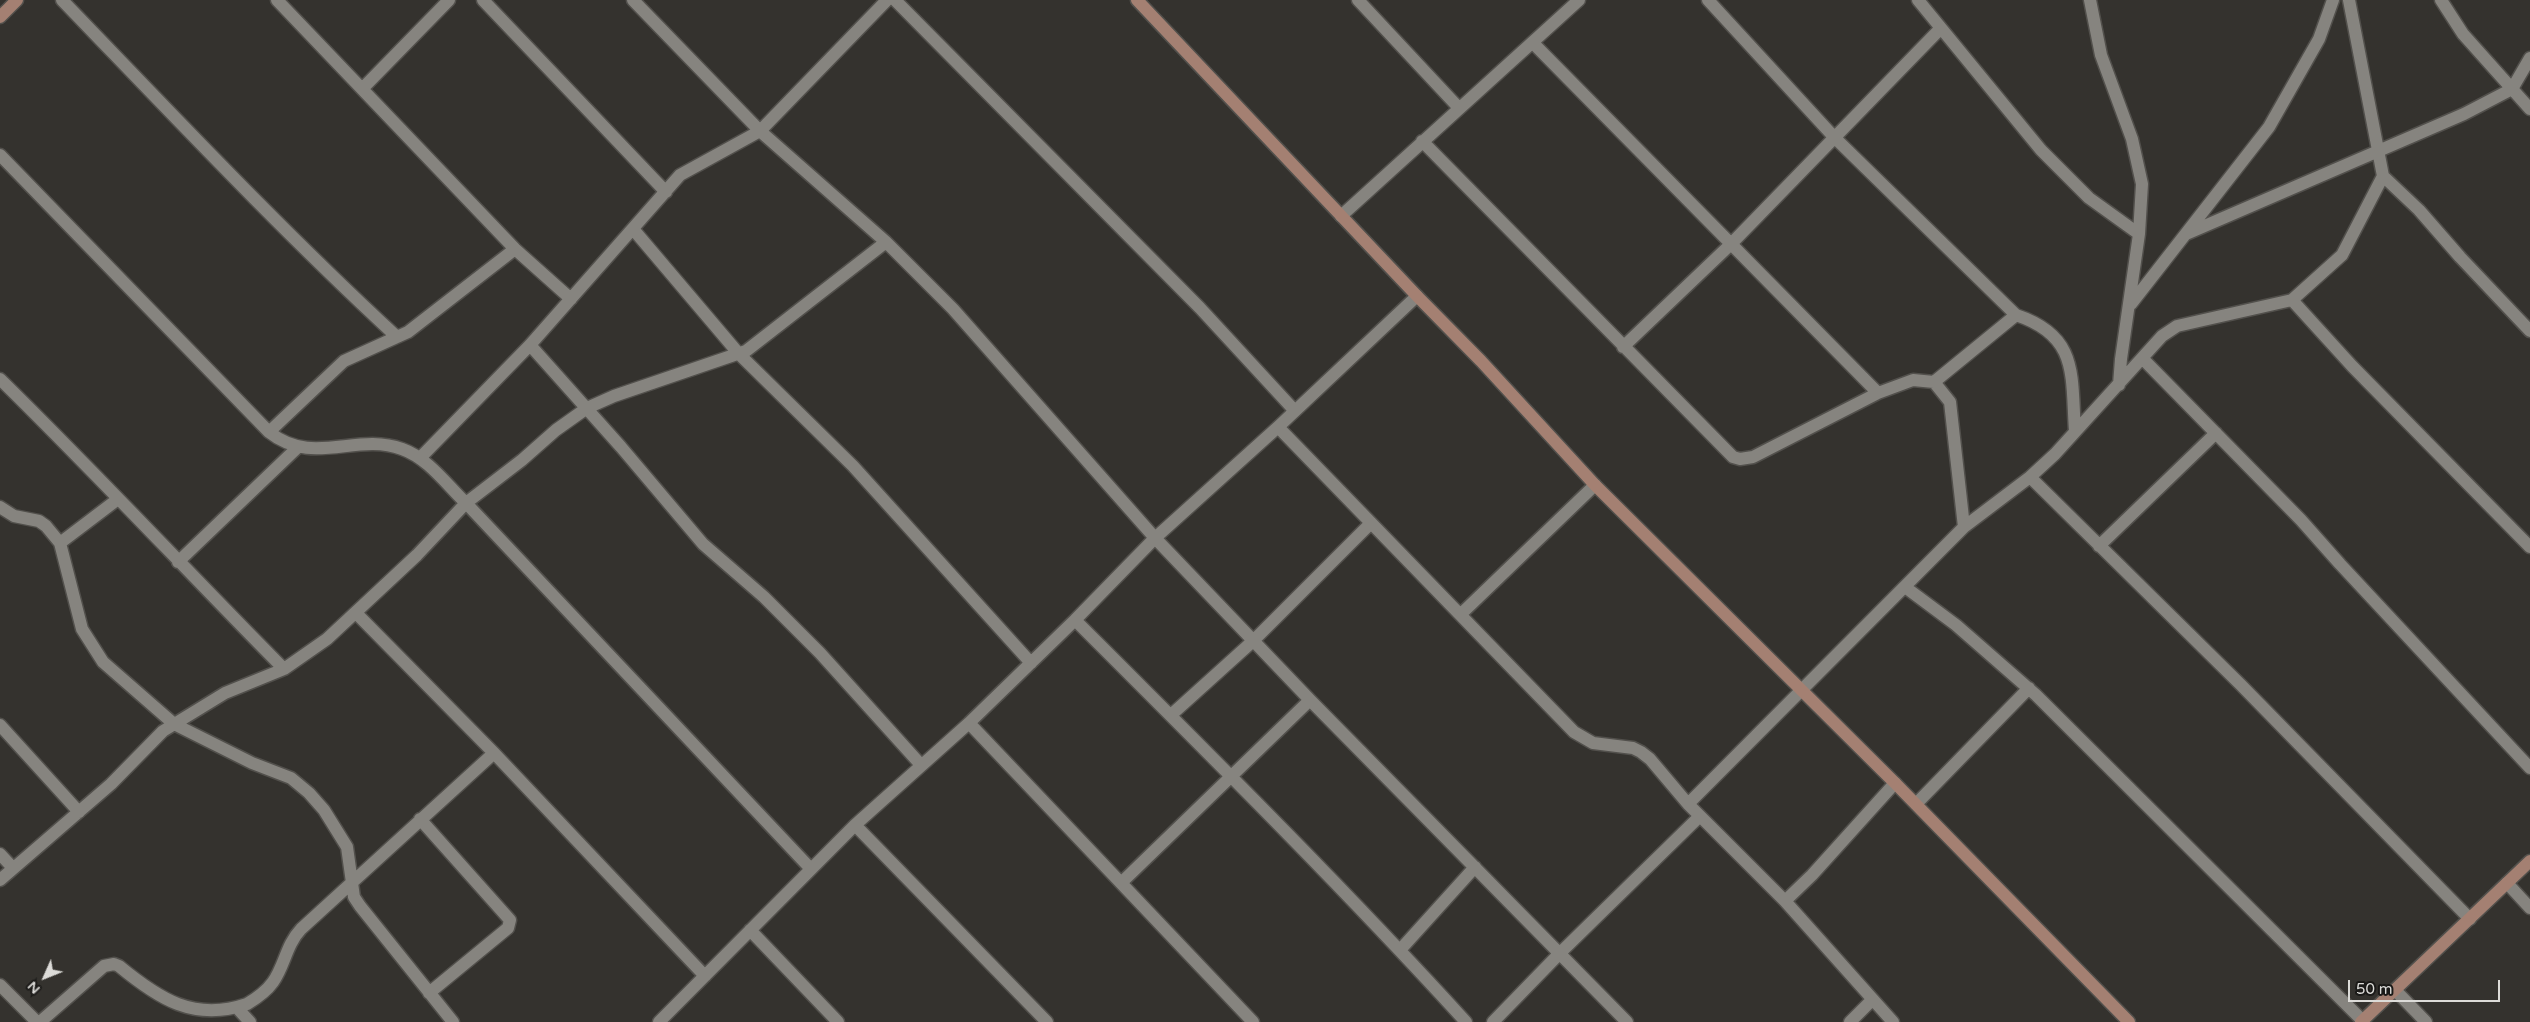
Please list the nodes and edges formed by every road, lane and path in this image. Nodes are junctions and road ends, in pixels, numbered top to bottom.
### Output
1 (17, 0) edge
2 (62, 0) edge
3 (277, 0) edge
4 (449, 0) edge
5 (483, 0) edge
6 (633, 0) edge
7 (887, 0) edge
8 (895, 0) edge
9 (1137, 0) edge
10 (1358, 0) edge
11 (1708, 0) edge
12 (1918, 0) edge
13 (2090, 0) edge
14 (2333, 0) edge
15 (2349, 0) edge
16 (2442, 0) edge
17 (1577, 1) edge
18 (0, 17) edge
19 (1941, 28) junction
20 (1533, 43) junction
21 (2530, 58) edge
22 (362, 89) junction
23 (2512, 89) junction
24 (1459, 108) junction
25 (2530, 109) edge
26 (760, 131) junction
27 (1834, 137) junction
28 (1422, 142) junction
29 (2378, 151) junction
30 (0, 155) edge
31 (2383, 176) junction
32 (666, 192) junction
33 (1341, 216) junction
34 (633, 229) junction
35 (2139, 234) junction
36 (2186, 234) junction
37 (886, 242) junction
38 (1731, 244) junction
39 (515, 249) junction
40 (1417, 296) junction
41 (571, 299) junction
42 (2292, 300) junction
43 (2129, 306) junction
44 (2016, 315) junction
45 (2530, 331) edge
46 (397, 337) junction
47 (530, 345) junction
48 (1623, 347) junction
49 (740, 354) junction
50 (2142, 358) junction
51 (0, 379) edge
52 (1934, 382) junction
53 (2120, 385) junction
54 (1878, 393) junction
55 (587, 408) junction
56 (1295, 411) junction
57 (1278, 427) junction
58 (2075, 431) junction
59 (268, 432) junction
60 (2216, 434) junction
61 (297, 448) junction
62 (420, 458) junction
63 (2030, 477) junction
64 (1595, 485) junction
65 (118, 499) junction
66 (466, 504) junction
67 (0, 507) edge
68 (1370, 524) junction
69 (1964, 527) junction
70 (1154, 538) junction
71 (60, 543) junction
72 (2099, 546) junction
73 (2530, 547) edge
74 (178, 562) junction
75 (1905, 587) junction
76 (356, 613) junction
77 (1461, 614) junction
78 (1076, 620) junction
79 (1253, 641) junction
80 (1031, 663) junction
81 (284, 670) junction
82 (2029, 688) junction
83 (1800, 691) junction
84 (1310, 700) junction
85 (1171, 715) junction
86 (969, 723) junction
87 (174, 724) junction
88 (0, 725) edge
89 (494, 753) junction
90 (921, 765) junction
91 (2530, 768) edge
92 (1232, 776) junction
93 (1895, 783) junction
94 (1688, 804) junction
95 (1916, 804) junction
96 (78, 812) junction
97 (1700, 816) junction
98 (420, 819) junction
99 (854, 825) junction
100 (0, 854) edge
101 (2530, 861) edge
102 (13, 868) junction
103 (1475, 868) junction
104 (811, 869) junction
105 (0, 880) edge
106 (1122, 882) junction
107 (352, 883) junction
108 (2506, 883) junction
109 (1785, 901) junction
110 (2530, 908) edge
111 (2470, 919) junction
112 (750, 930) junction
113 (1400, 950) junction
114 (1560, 954) junction
115 (705, 976) junction
116 (0, 985) edge
117 (2395, 990) junction
118 (429, 993) junction
119 (1872, 1000) junction
120 (239, 1010) junction
121 (2362, 1021) edge
122 (38, 1022) edge
123 (250, 1022) edge
124 (453, 1022) edge
125 (659, 1022) edge
126 (838, 1022) edge
127 (1047, 1022) edge
128 (1253, 1022) edge
129 (1466, 1022) edge
130 (1493, 1022) edge
131 (1627, 1022) edge
132 (1850, 1022) edge
133 (1893, 1022) edge
134 (2129, 1022) edge
135 (2426, 1022) edge

1 - 18 street
2 - 46 street
3 - 22 street
4 - 22 street
5 - 32 street
6 - 26 street
7 - 26 street
8 - 56 street
9 - 33 street
10 - 24 street
11 - 27 street
12 - 19 street
13 - 35 street
14 - 36 street
15 - 29 street
16 - 23 street
17 - 20 street
19 - 27 street
19 - 35 street
20 - 24 street
20 - 38 street
21 - 23 street
22 - 39 street
23 - 25 street
23 - 29 street
24 - 28 street
26 - 32 street
26 - 37 street
27 - 38 street
27 - 44 street
28 - 33 street
28 - 48 street
29 - 31 street
29 - 36 street
30 - 59 street
31 - 42 street
31 - 45 street
32 - 34 street
33 - 40 street
34 - 41 street
34 - 49 street
35 - 43 street
36 - 43 street
37 - 49 street
37 - 70 street
38 - 48 street
38 - 54 street
39 - 41 street
39 - 46 street
40 - 56 street
40 - 64 street
41 - 47 street
42 - 50 street
42 - 73 street
43 - 53 street
44 - 52 street
44 - 58 street
46 - 59 street
47 - 55 street
47 - 62 street
48 - 54 street
49 - 55 street
49 - 80 street
50 - 53 street
50 - 60 street
51 - 65 street
52 - 54 street
52 - 69 street
53 - 58 street
55 - 66 street
55 - 90 street
56 - 57 street
57 - 68 street
57 - 70 street
58 - 63 street
59 - 61 street
60 - 72 street
60 - 91 street
61 - 62 street
61 - 74 street
62 - 66 street
63 - 69 street
63 - 72 street
64 - 77 street
64 - 83 street
65 - 71 street
65 - 74 street
66 - 76 street
66 - 104 street
67 - 71 street
68 - 77 street
68 - 79 street
69 - 75 street
70 - 78 street
70 - 79 street
71 - 87 street
72 - 111 street
74 - 81 street
75 - 82 street
75 - 83 street
76 - 81 street
76 - 89 street
77 - 94 street
78 - 80 street
78 - 85 street
79 - 84 street
79 - 85 street
80 - 86 street
81 - 87 street
82 - 95 street
82 - 121 street
83 - 93 street
83 - 94 street
84 - 92 street
84 - 103 street
85 - 92 street
86 - 90 street
86 - 106 street
87 - 96 street
87 - 107 street
88 - 96 street
89 - 98 street
89 - 115 street
90 - 99 street
92 - 106 street
92 - 113 street
93 - 95 street
93 - 109 street
94 - 97 street
95 - 134 street
96 - 102 street
97 - 109 street
97 - 114 street
98 - 107 street
98 - 118 street
99 - 104 street
99 - 127 street
100 - 102 street
101 - 108 street
102 - 105 street
103 - 113 street
103 - 114 street
104 - 112 street
106 - 128 street
107 - 118 street
107 - 120 street
108 - 110 street
108 - 111 street
109 - 119 street
111 - 117 street
112 - 115 street
112 - 126 street
113 - 129 street
114 - 130 street
114 - 131 street
115 - 125 street
116 - 122 street
117 - 121 street
117 - 135 street
118 - 124 street
119 - 132 street
119 - 133 street
120 - 122 street
120 - 123 street

